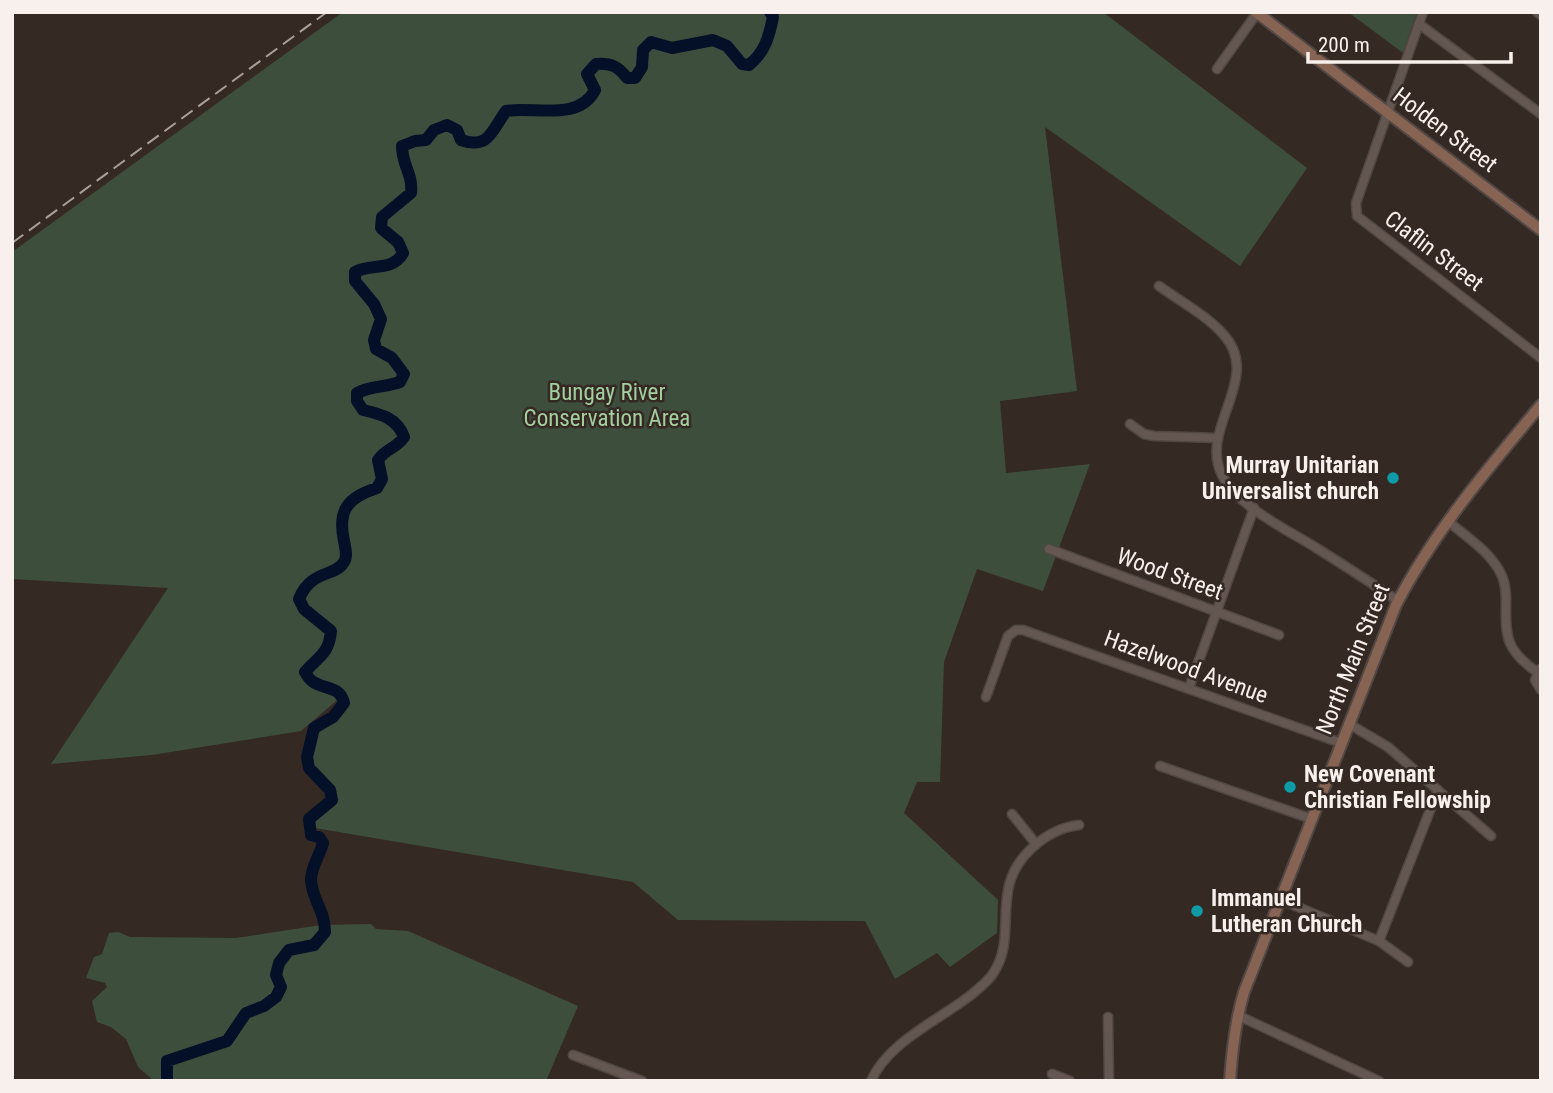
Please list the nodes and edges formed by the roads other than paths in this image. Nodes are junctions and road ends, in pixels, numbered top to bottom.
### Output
1 (1423, 12) edge
2 (1256, 13) edge
3 (1419, 24) junction
4 (1217, 69) dead end
5 (1388, 113) junction
6 (1541, 114) edge
7 (1541, 230) edge
8 (1159, 286) dead end
9 (1541, 358) edge
10 (1541, 405) edge
11 (1130, 424) dead end
12 (1218, 438) junction
13 (1254, 508) junction
14 (1449, 522) junction
15 (1048, 549) dead end
16 (1398, 601) junction
17 (1217, 611) junction
18 (1279, 635) dead end
19 (1539, 670) edge
20 (1189, 688) junction
21 (1541, 690) edge
22 (986, 697) dead end
23 (1349, 724) junction
24 (1342, 743) junction
25 (1160, 765) dead end
26 (1438, 790) junction
27 (1012, 814) dead end
28 (1312, 819) junction
29 (1079, 825) dead end
30 (1491, 836) dead end
31 (1037, 844) junction
32 (1279, 899) junction
33 (1378, 941) junction
34 (1408, 962) dead end
35 (1237, 1015) junction
36 (1108, 1017) dead end
37 (573, 1055) dead end
38 (1052, 1074) dead end
39 (642, 1081) edge
40 (871, 1081) edge
41 (1070, 1081) edge
42 (1109, 1081) edge
43 (1230, 1081) edge
44 (1379, 1081) edge

1 - 3 street
2 - 4 street
2 - 5 main road, Holden Street
3 - 5 street
3 - 6 street
5 - 7 main road, Holden Street
5 - 9 street, Claflin Street
8 - 12 street
10 - 14 main road, North Main Street
11 - 12 street
12 - 13 street
13 - 16 street
13 - 17 street
14 - 16 main road, North Main Street
14 - 19 street
15 - 17 street, Wood Street
16 - 23 main road, North Main Street
17 - 18 street, Wood Street
17 - 20 street
19 - 21 street
20 - 22 street, Hazelwood Avenue
20 - 24 street, Hazelwood Avenue
23 - 24 main road, North Main Street
23 - 26 street
24 - 28 main road, North Main Street
25 - 28 street
26 - 30 street
26 - 33 street
27 - 31 street
28 - 32 main road, North Main Street
29 - 31 street
31 - 40 street
32 - 33 street
32 - 35 main road, North Main Street
33 - 34 street
35 - 43 main road, North Main Street
35 - 44 street
36 - 42 street
37 - 39 street
38 - 41 street

